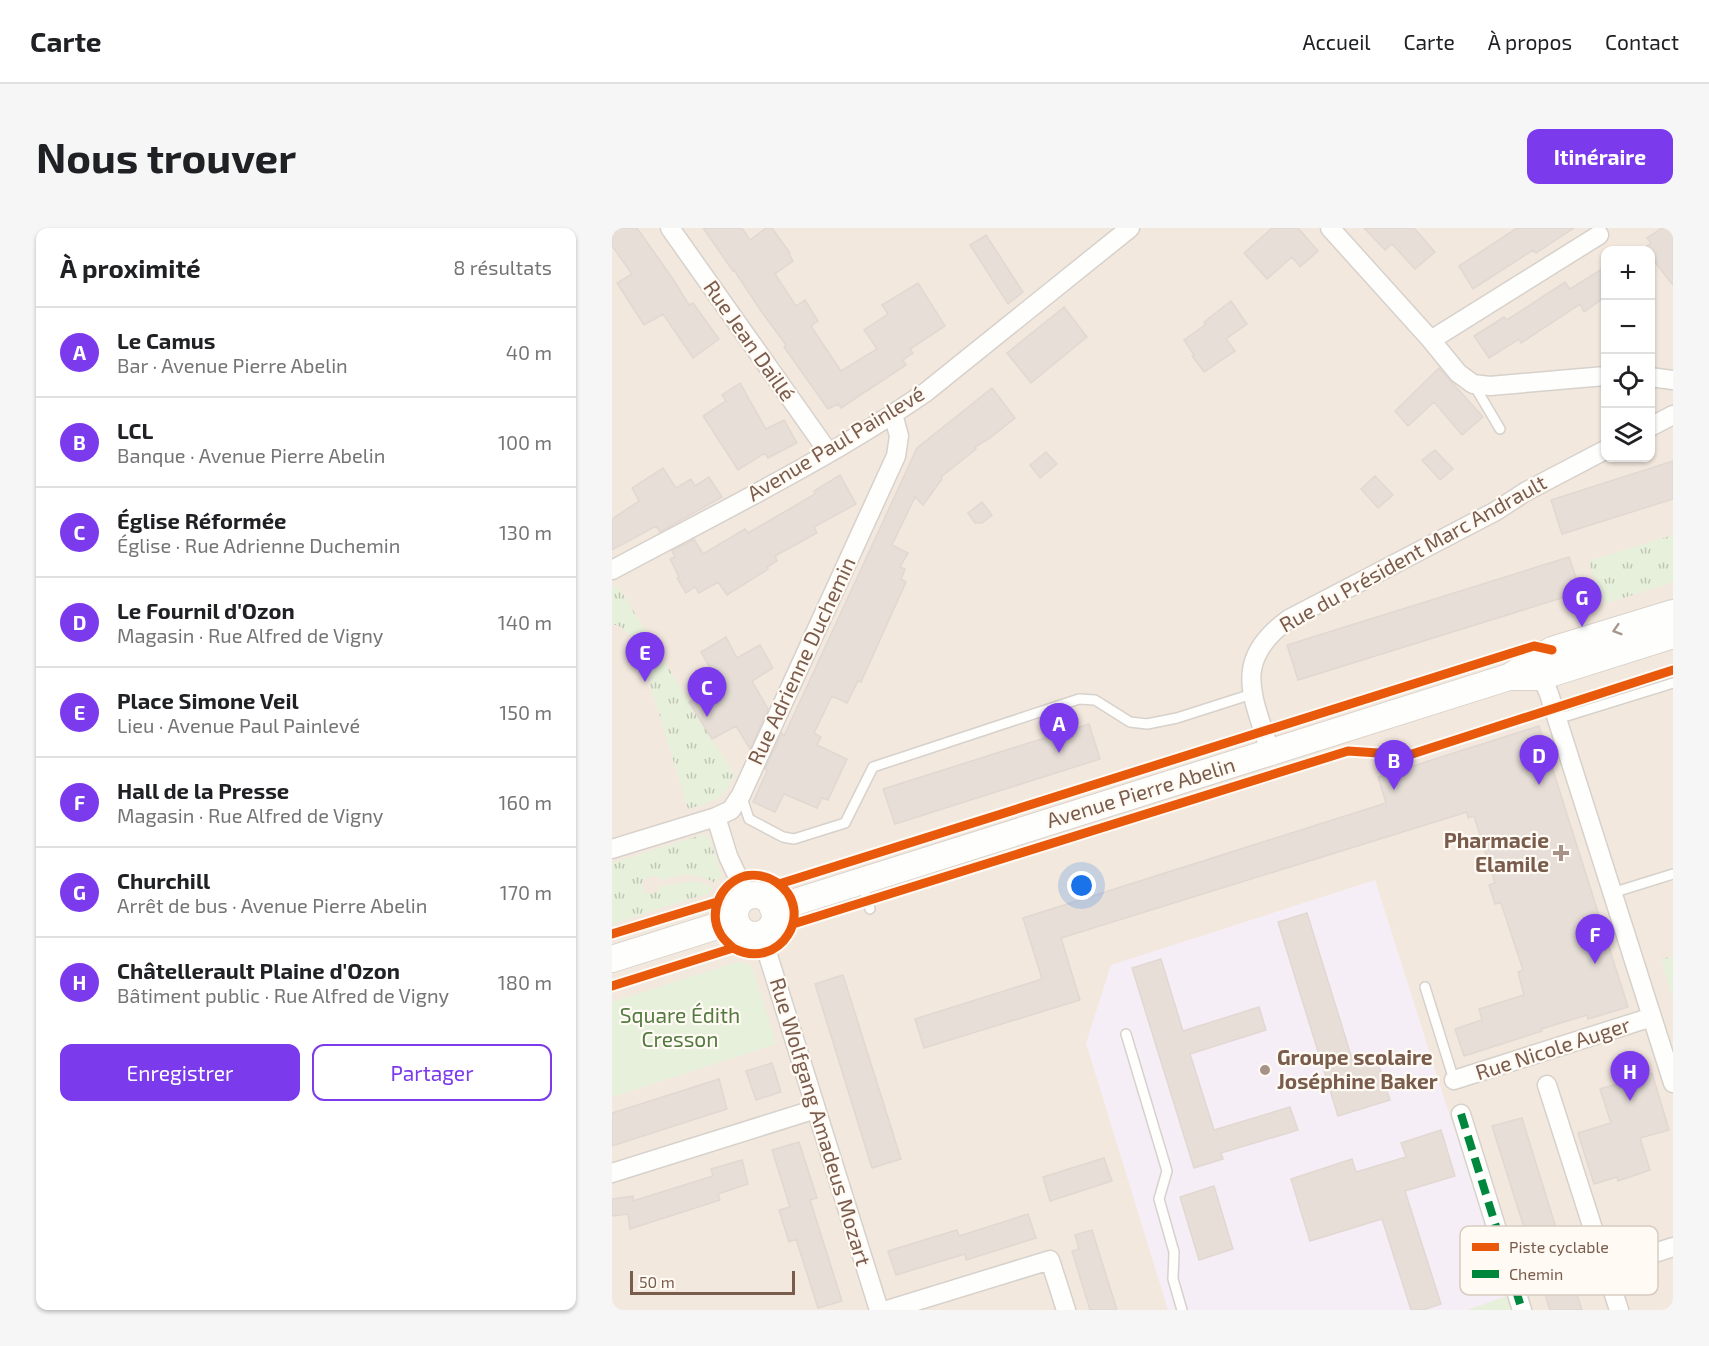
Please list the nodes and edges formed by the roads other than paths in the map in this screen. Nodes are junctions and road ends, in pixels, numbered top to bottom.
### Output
1 (670, 228) edge
2 (1130, 228) edge
3 (1330, 228) edge
4 (1599, 235) dead end
5 (1431, 340) junction
6 (1601, 376) edge
7 (1655, 378) edge
8 (1673, 380) edge
9 (1473, 384) junction
10 (893, 414) junction
11 (1673, 415) edge
12 (1655, 424) edge
13 (1500, 429) dead end
14 (1601, 452) edge
15 (829, 453) junction
16 (612, 570) edge
17 (1673, 613) edge
18 (1673, 635) edge
19 (1537, 669) junction
20 (1673, 683) edge
21 (1252, 694) junction
22 (1557, 719) junction
23 (1270, 752) junction
24 (741, 795) junction
25 (716, 817) junction
26 (612, 849) edge
27 (1673, 874) edge
28 (862, 880) junction
29 (1612, 893) junction
30 (747, 897) junction
31 (773, 909) junction
32 (870, 909) dead end
33 (736, 920) junction
34 (761, 933) junction
35 (612, 959) edge
36 (1425, 987) dead end
37 (1652, 1017) junction
38 (1126, 1034) dead end
39 (1454, 1080) joint
40 (1673, 1083) edge
41 (1547, 1085) dead end
42 (816, 1109) junction
43 (1461, 1114) dead end
44 (612, 1173) edge
45 (1496, 1226) edge
46 (1591, 1226) edge
47 (1673, 1247) edge
48 (1658, 1252) edge
49 (1517, 1295) edge
50 (1614, 1295) edge
51 (879, 1310) edge
52 (888, 1310) edge
53 (1066, 1310) edge
54 (1182, 1310) edge
55 (1522, 1310) edge
56 (1619, 1310) edge

1 - 15 street, Rue Jean Daillé
2 - 10 street, Avenue Paul Painlevé
3 - 5 street
4 - 5 street
5 - 9 street
6 - 9 street
7 - 8 street
9 - 13 lane
10 - 15 street, Avenue Paul Painlevé
10 - 24 street, Rue Adrienne Duchemin
11 - 12 street
14 - 21 street, Rue du Président Marc Andrault
15 - 16 street, Avenue Paul Painlevé
17 -> 19 main road, Avenue Pierre Abelin
18 - 19 main road, Avenue Pierre Abelin
19 - 22 street
19 - 23 main road, Avenue Pierre Abelin
20 - 22 lane
21 - 23 street, Rue du Président Marc Andrault
21 - 24 lane
22 - 29 street
23 - 28 main road, Avenue Pierre Abelin
24 - 25 street, Rue Adrienne Duchemin
25 - 26 street
25 - 30 street
27 - 29 lane
28 - 31 main road, Avenue Pierre Abelin
28 - 32 lane
29 - 37 street
30 - 31 main road
30 - 33 main road
31 - 34 main road
33 - 34 main road
33 - 35 main road
34 - 42 street, Rue Wolfgang Amadeus Mozart
36 - 39 lane
37 - 39 street, Rue Nicole Auger
37 - 40 street
38 - 54 lane
41 - 46 street
42 - 44 street
42 - 51 street, Rue Wolfgang Amadeus Mozart
43 - 45 street
47 - 48 street
49 - 55 street
50 - 56 street
52 - 53 street

